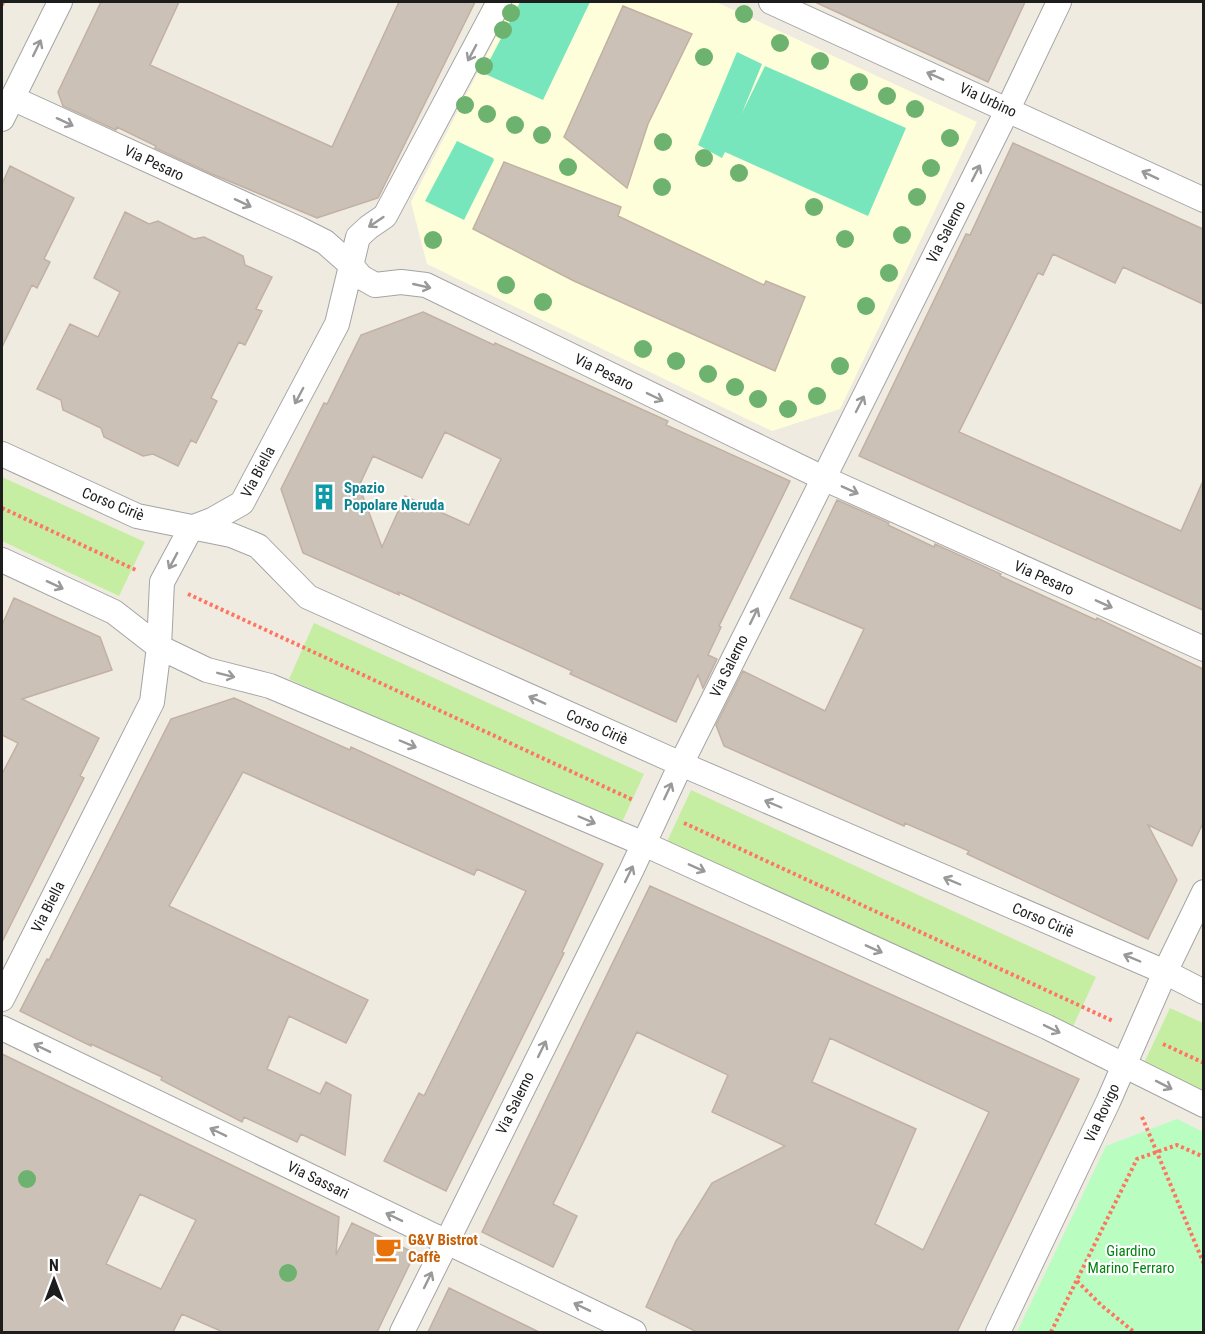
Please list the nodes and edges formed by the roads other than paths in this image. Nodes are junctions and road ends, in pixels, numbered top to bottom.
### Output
1 (60, 2) edge
2 (499, 2) edge
3 (771, 2) edge
4 (1059, 2) edge
5 (12, 98) junction
6 (1008, 109) junction
7 (2, 119) edge
8 (1203, 200) edge
9 (351, 265) junction
10 (2, 454) edge
11 (823, 478) junction
12 (191, 528) junction
13 (2, 560) edge
14 (159, 647) junction
15 (1203, 649) edge
16 (681, 764) junction
17 (644, 844) junction
18 (1203, 892) edge
19 (1165, 972) junction
20 (1203, 992) edge
21 (2, 999) edge
22 (2, 1028) edge
23 (1124, 1064) junction
24 (1203, 1105) edge
25 (446, 1242) junction
26 (402, 1332) edge
27 (634, 1332) edge
28 (998, 1332) edge

5 -> 1 street
2 -> 9 street, Via Biella
6 -> 3 street, Via Urbino
4 - 6 street, Via Salerno
5 - 7 street
5 -> 9 street, Via Pesaro
8 -> 6 street, Via Urbino
11 -> 6 street, Via Salerno
9 -> 11 street, Via Pesaro
9 -> 12 street, Via Biella
10 - 12 street, Corso Ciriè
11 -> 15 street, Via Pesaro
16 -> 11 street, Via Salerno
12 -> 14 street, Via Biella
16 -> 12 street, Corso Ciriè
13 -> 14 street
14 -> 17 street
14 - 21 street, Via Biella
17 -> 16 street, Via Salerno
19 -> 16 street, Corso Ciriè
17 -> 23 street
25 -> 17 street, Via Salerno
18 - 19 street, Via Rovigo
19 - 20 street, Corso Ciriè
19 - 23 street, Via Rovigo
25 -> 22 street, Via Sassari
23 -> 24 street
23 - 28 street, Via Rovigo
26 -> 25 street, Via Salerno
27 -> 25 street, Via Sassari

